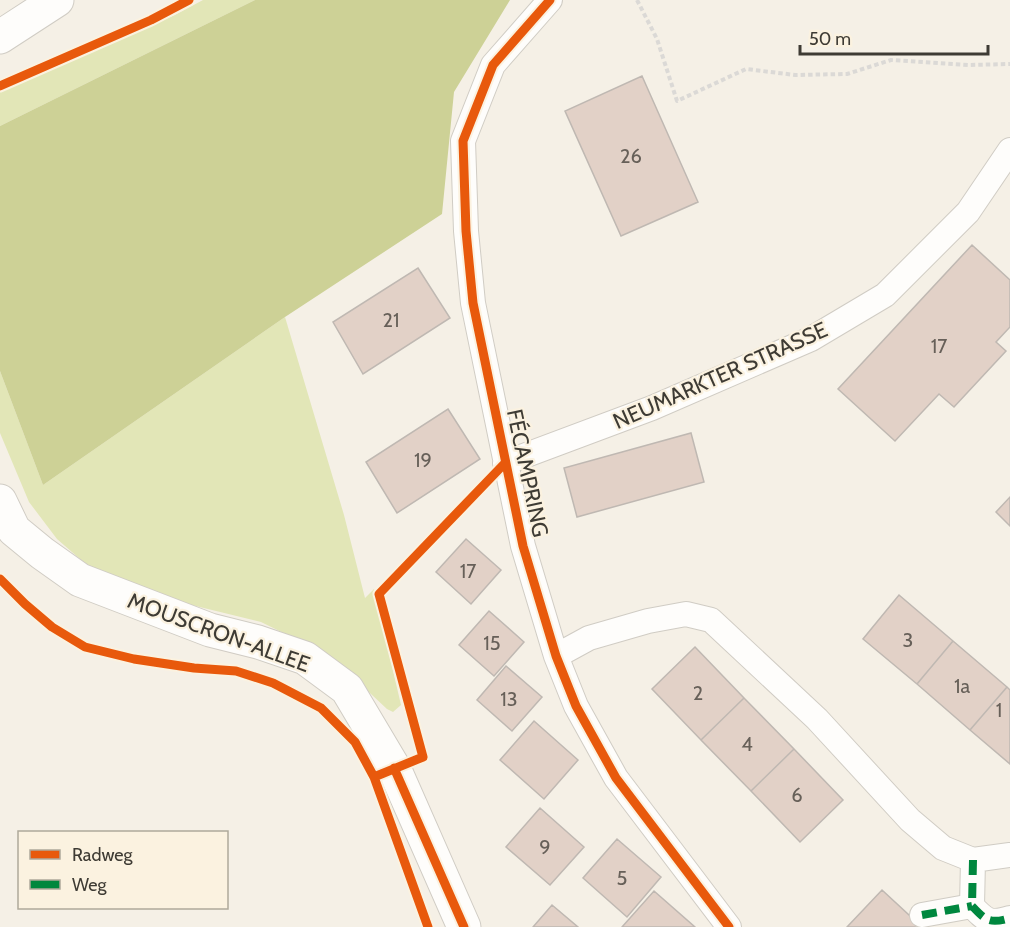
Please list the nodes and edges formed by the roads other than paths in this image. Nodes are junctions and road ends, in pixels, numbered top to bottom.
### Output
1 (550, 0) edge
2 (51, 2) edge
3 (0, 37) edge
4 (1010, 150) edge
5 (505, 463) junction
6 (0, 501) edge
7 (556, 657) junction
8 (1010, 855) edge
9 (973, 860) junction
10 (922, 915) dead end
11 (990, 920) edge
12 (725, 926) edge
13 (464, 927) edge

1 - 5 street, FÉCAMPRING
2 - 3 street
4 - 5 street, NEUMARKTER STRASSE
5 - 7 street, FÉCAMPRING
6 - 13 street, MOUSCRON-ALLEE
7 - 9 street
7 - 12 street, FÉCAMPRING
8 - 9 street
9 - 11 street
10 - 11 street

